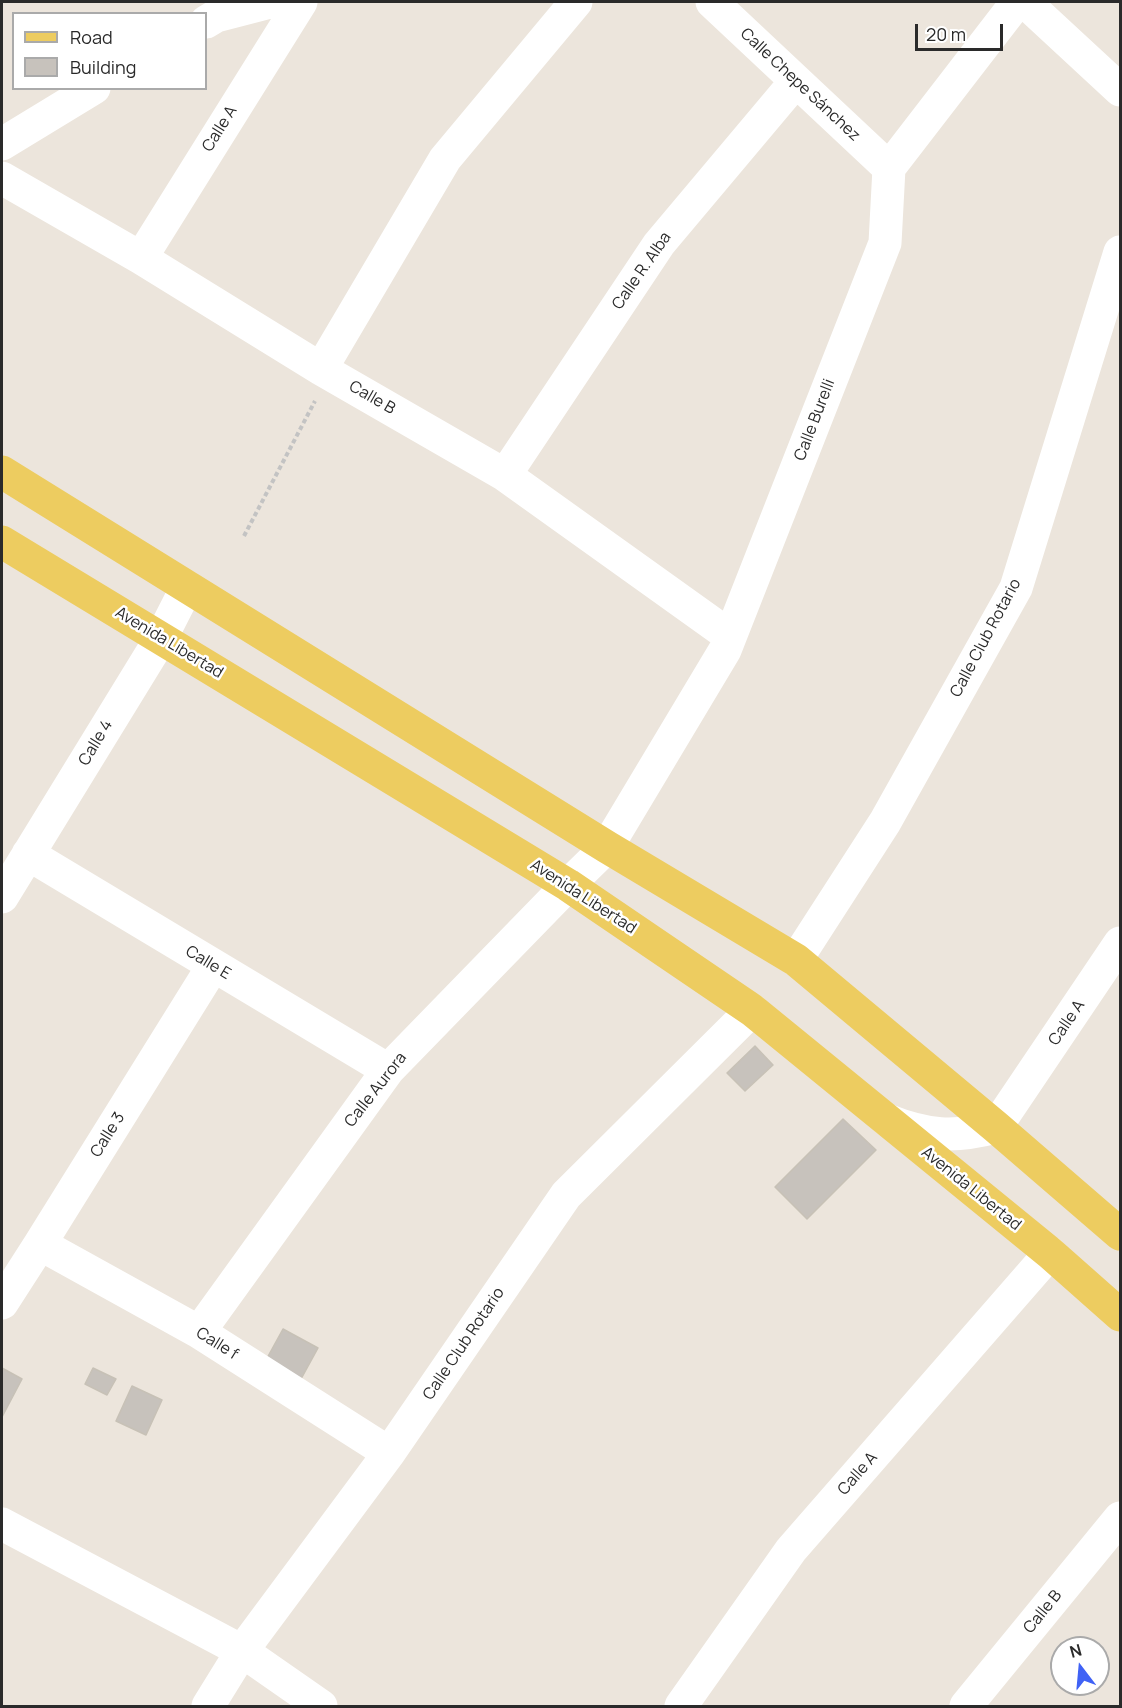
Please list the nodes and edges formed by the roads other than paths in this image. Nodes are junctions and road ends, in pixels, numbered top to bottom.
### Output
1 (270, 2) edge
2 (301, 2) edge
3 (576, 2) edge
4 (712, 2) edge
5 (1017, 2) edge
6 (1025, 2) edge
7 (207, 21) edge
8 (796, 81) junction
9 (91, 90) edge
10 (1120, 90) edge
11 (2, 144) edge
12 (889, 168) junction
13 (2, 178) edge
14 (1120, 252) edge
15 (141, 258) junction
16 (325, 371) junction
17 (2, 472) edge
18 (505, 475) junction
19 (2, 542) edge
20 (187, 587) junction
21 (730, 636) junction
22 (161, 638) junction
23 (607, 847) junction
24 (28, 854) junction
25 (568, 885) junction
26 (2, 897) edge
27 (1120, 943) edge
28 (796, 960) junction
29 (213, 966) junction
30 (752, 1010) junction
31 (388, 1070) junction
32 (885, 1119) junction
33 (996, 1127) junction
34 (1120, 1234) edge
35 (40, 1244) junction
36 (1050, 1253) junction
37 (2, 1303) edge
38 (1120, 1316) edge
39 (199, 1332) junction
40 (389, 1453) junction
41 (1120, 1518) edge
42 (2, 1524) edge
43 (242, 1651) junction
44 (208, 1707) edge
45 (321, 1707) edge
46 (681, 1707) edge
47 (966, 1707) edge

1 - 7 street
2 - 15 street, Calle A
3 - 16 street
4 - 8 street, Calle Chepe Sánchez
5 - 12 street
6 - 10 street
8 - 12 street, Calle Chepe Sánchez
8 - 18 street, Calle R. Alba
9 - 11 street
12 - 21 street, Calle Burelli
13 - 15 street, Calle B
14 - 28 street, Calle Club Rotario
15 - 16 street, Calle B
16 - 18 street, Calle B
17 - 20 main road
18 - 21 street, Calle B
19 - 22 main road, Avenida Libertad
20 - 22 street, Calle 4
20 - 23 main road
21 - 23 street, Calle Burelli
22 - 24 street, Calle 4
22 - 25 main road, Avenida Libertad
23 - 25 street, Calle Aurora
23 - 28 main road
24 - 26 street, Calle 4
24 - 29 street, Calle E
25 - 30 main road, Avenida Libertad
25 - 31 street, Calle Aurora
27 - 33 street, Calle A
28 - 33 main road
29 - 31 street, Calle E
29 - 35 street, Calle 3
30 - 32 main road, Avenida Libertad
30 - 40 street, Calle Club Rotario
31 - 39 street, Calle Aurora
32 - 33 street
32 - 36 main road, Avenida Libertad
33 - 34 main road
35 - 37 street, Calle 3
35 - 39 street, Calle f
36 - 38 main road, Avenida Libertad
36 - 46 street, Calle A
39 - 40 street, Calle f
40 - 43 street, Calle Club Rotario
41 - 47 street, Calle B
42 - 43 street
43 - 44 street, Calle Club Rotario
43 - 45 street

